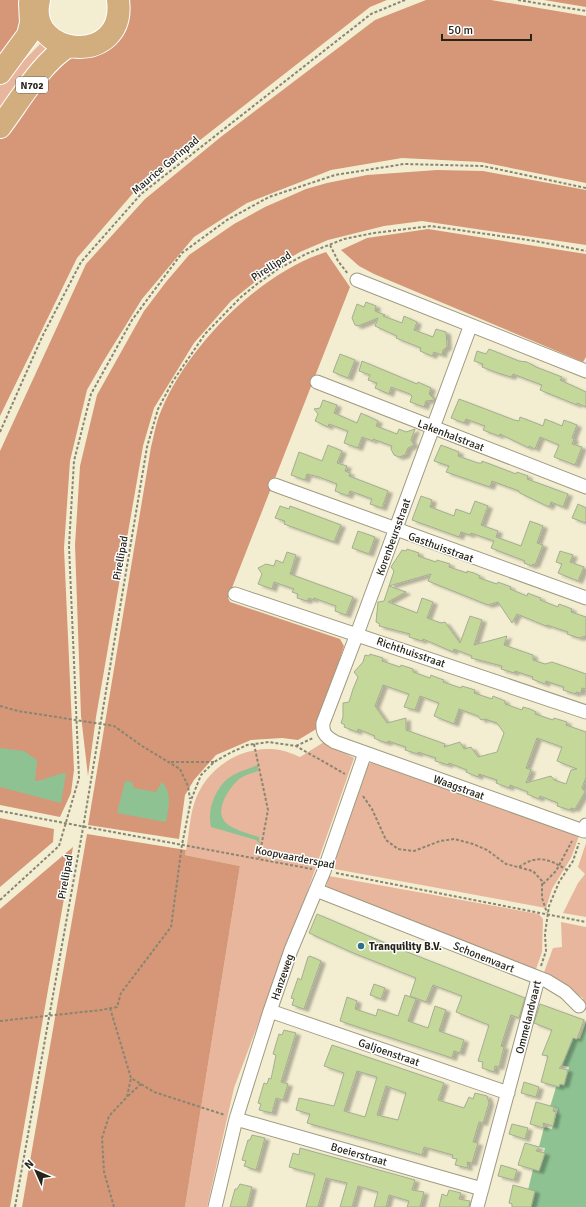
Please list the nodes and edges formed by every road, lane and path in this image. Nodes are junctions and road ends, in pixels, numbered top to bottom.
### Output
1 (118, 0) edge
2 (405, 0) edge
3 (518, 0) edge
4 (35, 9) edge
5 (586, 11) edge
6 (67, 47) junction
7 (0, 74) edge
8 (0, 78) edge
9 (0, 127) edge
10 (586, 188) edge
11 (330, 245) junction
12 (586, 251) edge
13 (357, 280) joint
14 (470, 326) junction
15 (586, 371) edge
16 (316, 382) dead end
17 (433, 428) junction
18 (0, 432) edge
19 (275, 485) dead end
20 (586, 487) edge
21 (395, 531) junction
22 (235, 594) dead end
23 (586, 598) edge
24 (357, 634) junction
25 (0, 706) edge
26 (586, 712) edge
27 (76, 720) junction
28 (99, 724) junction
29 (322, 730) junction
30 (254, 744) dead end
31 (296, 746) dead end
32 (365, 753) junction
33 (170, 762) junction
34 (214, 762) dead end
35 (191, 800) dead end
36 (0, 811) edge
37 (65, 824) junction
38 (83, 828) junction
39 (582, 829) edge
40 (182, 845) junction
41 (259, 858) junction
42 (559, 865) junction
43 (519, 867) dead end
44 (567, 870) junction
45 (324, 871) junction
46 (543, 884) dead end
47 (316, 890) junction
48 (0, 900) edge
49 (547, 913) junction
50 (586, 922) edge
51 (538, 979) junction
52 (579, 1006) dead end
53 (110, 1008) junction
54 (270, 1011) junction
55 (50, 1015) junction
56 (0, 1020) edge
57 (131, 1078) junction
58 (142, 1084) junction
59 (508, 1093) junction
60 (127, 1097) junction
61 (236, 1119) junction
62 (482, 1189) junction
63 (15, 1207) edge
64 (114, 1207) edge
65 (215, 1207) edge
66 (477, 1207) edge

1 - 6 highway
2 - 18 path, Maurice Garinpad
3 - 5 path
4 - 6 highway
4 - 7 highway, N702
4 - 8 highway, N702
6 - 9 highway, N702
10 - 27 path
11 - 12 path, Pirellipad
11 - 13 path
11 - 28 path, Pirellipad
13 - 14 street
14 - 15 street
14 - 17 street, Korenbeursstraat
16 - 17 street, Lakenhalstraat
17 - 20 street, Lakenhalstraat
17 - 21 street, Korenbeursstraat
19 - 21 street, Gasthuisstraat
21 - 23 street, Gasthuisstraat
21 - 24 street, Korenbeursstraat
22 - 24 street, Richthuisstraat
24 - 26 street, Richthuisstraat
24 - 29 street, Korenbeursstraat
25 - 27 path
27 - 28 path
27 - 37 path
28 - 33 path
28 - 38 path, Pirellipad
29 - 31 path
29 - 32 street, Waagstraat
30 - 41 path
32 - 39 street, Waagstraat
32 - 45 street, Hanzeweg
33 - 34 path
33 - 35 path
36 - 37 path, Koopvaarderspad
37 - 38 path, Koopvaarderspad
37 - 48 path
38 - 40 path, Koopvaarderspad
38 - 55 path, Pirellipad
39 - 42 path
39 - 44 path, Ommelandvaart
40 - 41 path, Koopvaarderspad
40 - 53 path
41 - 45 path, Koopvaarderspad
42 - 43 path
42 - 44 path
42 - 46 path
44 - 49 path, Ommelandvaart
45 - 47 street, Hanzeweg
45 - 49 path, Koopvaarderspad
47 - 51 street, Schonenvaart
47 - 54 street, Hanzeweg
49 - 50 path, Koopvaarderspad
49 - 51 path, Ommelandvaart
51 - 52 street, Schonenvaart
51 - 59 street, Ommelandvaart
53 - 55 path
53 - 57 path
54 - 59 street, Galjoenstraat
54 - 61 street, Hanzeweg
55 - 56 path
55 - 63 path, Pirellipad
57 - 58 path
57 - 60 path
58 - 60 path
58 - 61 path
59 - 62 street, Ommelandvaart
60 - 64 path
61 - 62 street, Boeierstraat
61 - 65 street, Hanzeweg
62 - 66 street, Ommelandvaart

